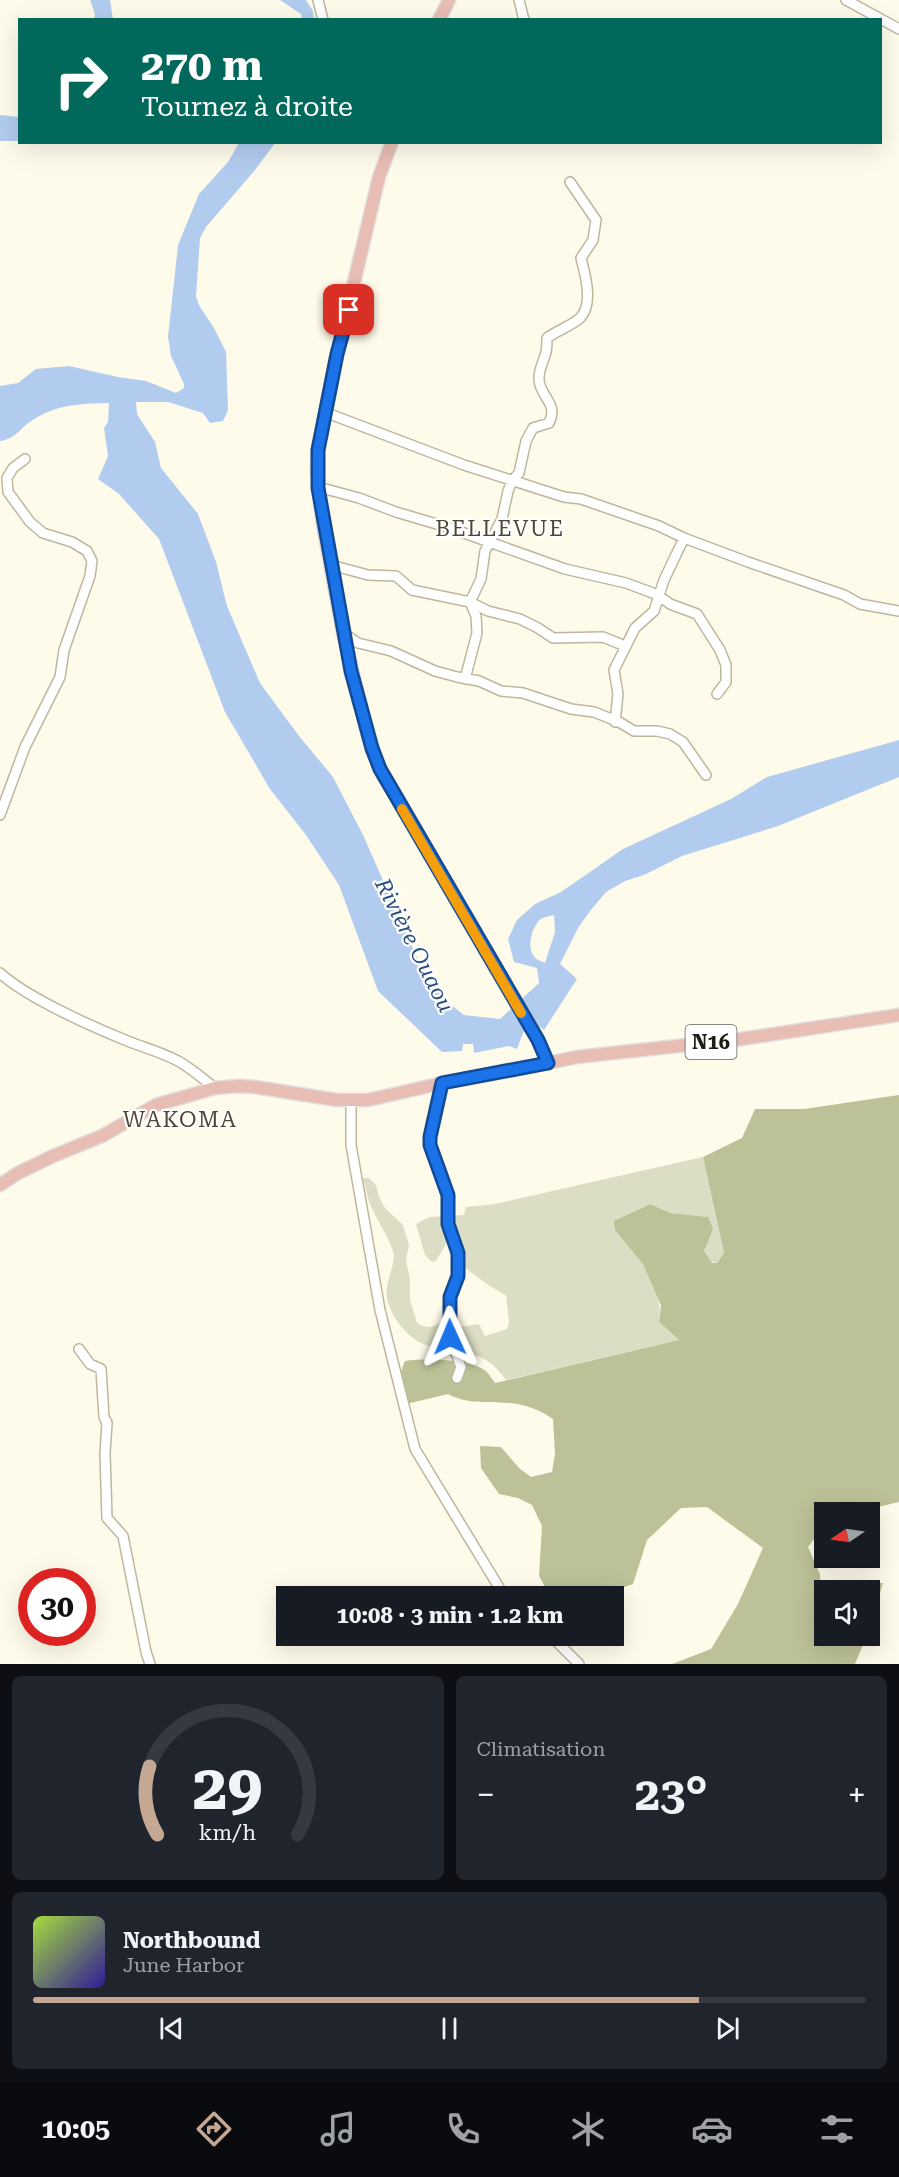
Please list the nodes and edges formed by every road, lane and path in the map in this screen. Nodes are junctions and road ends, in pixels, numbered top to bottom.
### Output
1 (318, 0) edge
2 (449, 0) edge
3 (519, 0) edge
4 (846, 0) edge
5 (322, 18) edge
6 (440, 18) edge
7 (524, 18) edge
8 (879, 18) edge
9 (882, 20) edge
10 (899, 29) edge
11 (391, 144) edge
12 (570, 182) dead end
13 (327, 413) junction
14 (25, 459) dead end
15 (512, 481) junction
16 (318, 488) junction
17 (684, 538) junction
18 (489, 541) junction
19 (331, 565) junction
20 (658, 595) junction
21 (470, 602) junction
22 (899, 610) edge
23 (343, 633) junction
24 (625, 646) junction
25 (465, 679) junction
26 (717, 694) dead end
27 (615, 722) junction
28 (706, 776) dead end
29 (0, 815) edge
30 (0, 973) edge
31 (899, 1015) edge
32 (548, 1063) junction
33 (442, 1083) junction
34 (215, 1088) junction
35 (351, 1101) junction
36 (0, 1185) edge
37 (79, 1348) dead end
38 (457, 1378) dead end
39 (498, 1586) edge
40 (561, 1646) edge
41 (150, 1664) edge
42 (579, 1664) edge

1 - 5 street
2 - 6 main road
3 - 7 street
4 - 8 street
9 - 10 street
11 - 13 main road
12 - 15 street
13 - 15 street
13 - 16 main road
14 - 29 street
15 - 17 street
15 - 18 street
16 - 18 street
16 - 19 main road
17 - 20 street
17 - 22 street
18 - 20 street
18 - 21 street
19 - 21 street
19 - 23 main road
20 - 24 street
20 - 26 street
21 - 24 street
21 - 25 street
23 - 25 street
23 - 32 main road
24 - 27 street
25 - 27 street
27 - 28 street
30 - 34 street
31 - 32 main road, N16 / N16
32 - 33 main road, N16
33 - 35 main road, N16
33 - 38 street
34 - 35 main road, N16
34 - 36 main road, N16
35 - 39 street
37 - 41 street
40 - 42 street

